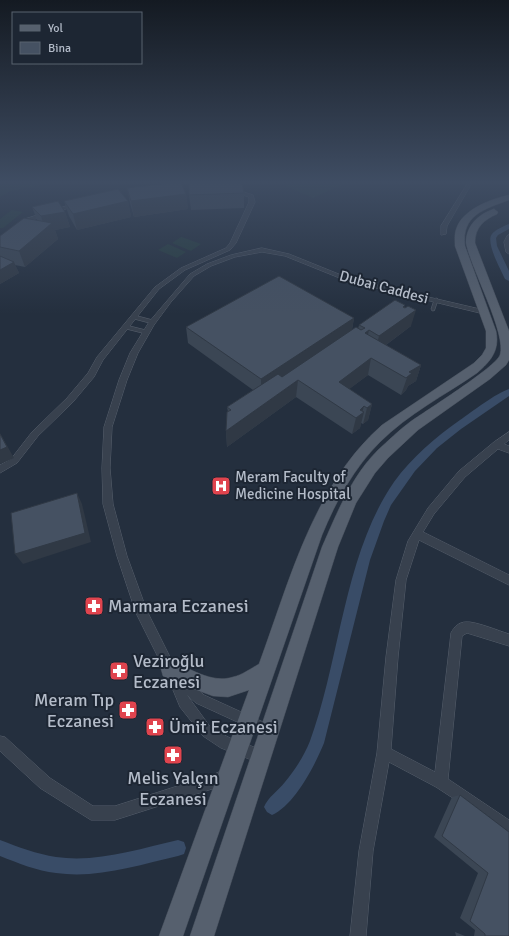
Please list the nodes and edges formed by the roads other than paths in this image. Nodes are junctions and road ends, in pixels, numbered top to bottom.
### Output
1 (18, 227) edge
2 (240, 227) edge
3 (444, 227) edge
4 (461, 227) edge
5 (474, 227) edge
6 (443, 234) dead end
7 (509, 237) edge
8 (0, 241) edge
9 (509, 252) edge
10 (436, 300) junction
11 (433, 309) dead end
12 (484, 312) junction
13 (134, 317) junction
14 (153, 322) junction
15 (126, 328) junction
16 (146, 332) junction
17 (509, 435) edge
18 (497, 444) junction
19 (509, 450) edge
20 (0, 469) edge
21 (417, 534) junction
22 (509, 580) edge
23 (509, 640) edge
24 (170, 669) junction
25 (267, 670) junction
26 (248, 722) junction
27 (270, 731) junction
28 (0, 742) edge
29 (238, 748) junction
30 (384, 753) junction
31 (262, 757) junction
32 (229, 775) junction
33 (441, 782) junction
34 (509, 828) edge
35 (171, 936) edge
36 (202, 936) edge
37 (358, 936) edge

1 - 8 street
2 - 13 street
3 - 6 street
4 - 12 main road
5 - 27 main road
7 - 9 street
10 - 11 lane
10 - 12 street, Dubai Caddesi
10 - 14 street, Dubai Caddesi
12 - 25 main road
13 - 14 lane
13 - 15 street
14 - 16 street, Dubai Caddesi
15 - 16 lane
15 - 20 street
16 - 24 street, Dubai Caddesi
17 - 18 street
18 - 19 street
18 - 21 street
21 - 22 street
21 - 30 street
23 - 33 street
24 - 25 main road
24 - 26 street, Dubai Caddesi
24 - 29 street, Dubai Caddesi
25 - 26 main road
26 - 27 street, Dubai Caddesi
26 - 29 main road
27 - 31 main road
28 - 32 street
29 - 31 street, Dubai Caddesi
29 - 32 main road
30 - 33 street
30 - 37 street
31 - 36 main road
32 - 35 main road
33 - 34 street

